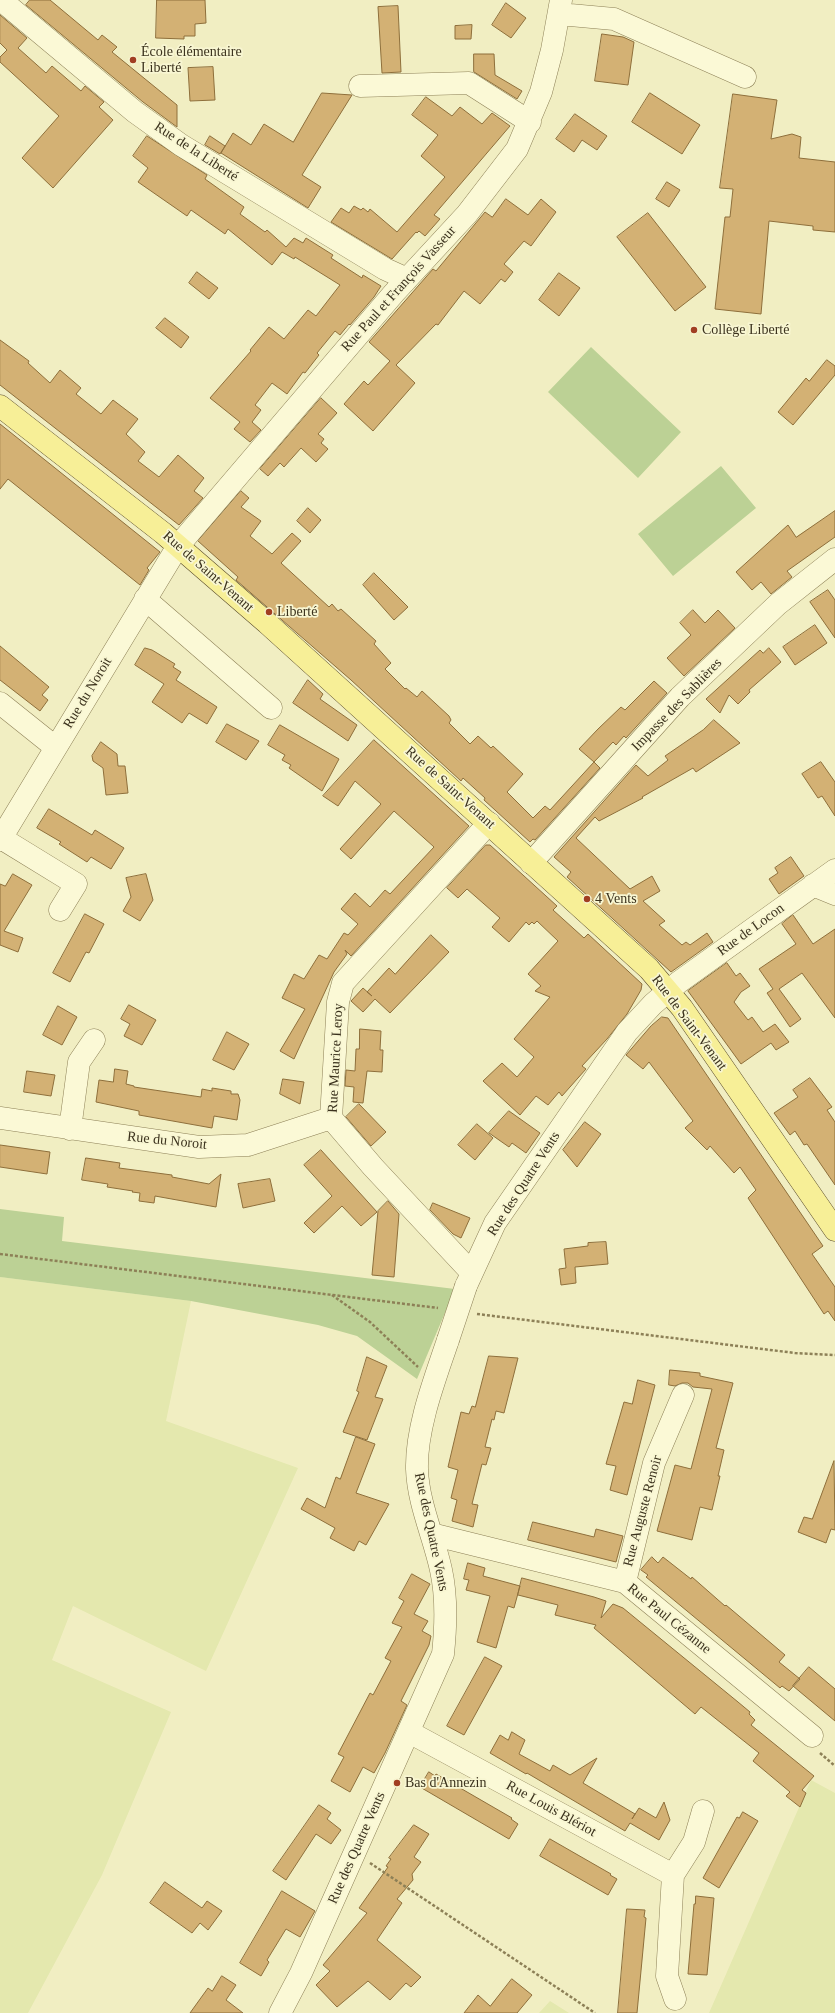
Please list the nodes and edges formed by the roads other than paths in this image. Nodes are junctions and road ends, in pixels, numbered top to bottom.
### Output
1 (1, 0) edge
2 (560, 7) edge
3 (745, 77) dead end
4 (360, 86) dead end
5 (530, 122) junction
6 (407, 279) junction
7 (0, 406) edge
8 (178, 546) junction
9 (835, 559) edge
10 (145, 598) junction
11 (0, 703) edge
12 (271, 708) dead end
13 (55, 747) junction
14 (489, 823) junction
15 (1, 839) edge
16 (531, 863) junction
17 (835, 870) edge
18 (813, 885) junction
19 (835, 894) edge
20 (60, 910) dead end
21 (669, 992) junction
22 (94, 1040) dead end
23 (0, 1118) edge
24 (331, 1118) junction
25 (70, 1129) junction
26 (835, 1230) edge
27 (468, 1279) junction
28 (682, 1396) dead end
29 (431, 1534) junction
30 (625, 1582) junction
31 (409, 1732) junction
32 (812, 1736) dead end
33 (703, 1811) dead end
34 (673, 1875) junction
35 (675, 1999) dead end
36 (280, 2013) edge

1 - 6 street, Rue de la Liberté
2 - 3 street
2 - 5 street, Rue Paul et François Vasseur
4 - 5 street
5 - 6 street, Rue Paul et François Vasseur
6 - 8 street, Rue Paul et François Vasseur
7 - 8 main road, Rue de Saint-Venant
8 - 10 street, Rue du Noroit
8 - 14 main road, Rue de Saint-Venant
9 - 16 street, Impasse des Sablières
10 - 12 street
10 - 13 street, Rue du Noroit
11 - 13 street
13 - 15 street, Rue du Noroit
14 - 16 main road, Rue de Saint-Venant
14 - 24 street, Rue Maurice Leroy
15 - 20 street
16 - 21 main road, Rue de Saint-Venant
17 - 18 street, Rue de Locon
18 - 19 street
18 - 21 street, Rue de Locon
21 - 26 main road, Rue de Saint-Venant
21 - 27 street, Rue des Quatre Vents
22 - 25 street
23 - 25 street, Rue du Noroit
24 - 25 street, Rue du Noroit
24 - 27 street, Rue Maurice Leroy
27 - 29 street, Rue des Quatre Vents, bridge
28 - 30 street, Rue Auguste Renoir
29 - 30 street, Rue Paul Cézanne
29 - 31 street, Rue des Quatre Vents
30 - 32 street, Rue Paul Cézanne
31 - 34 street, Rue Louis Blériot
31 - 36 street, Rue des Quatre Vents
33 - 34 street
34 - 35 street

